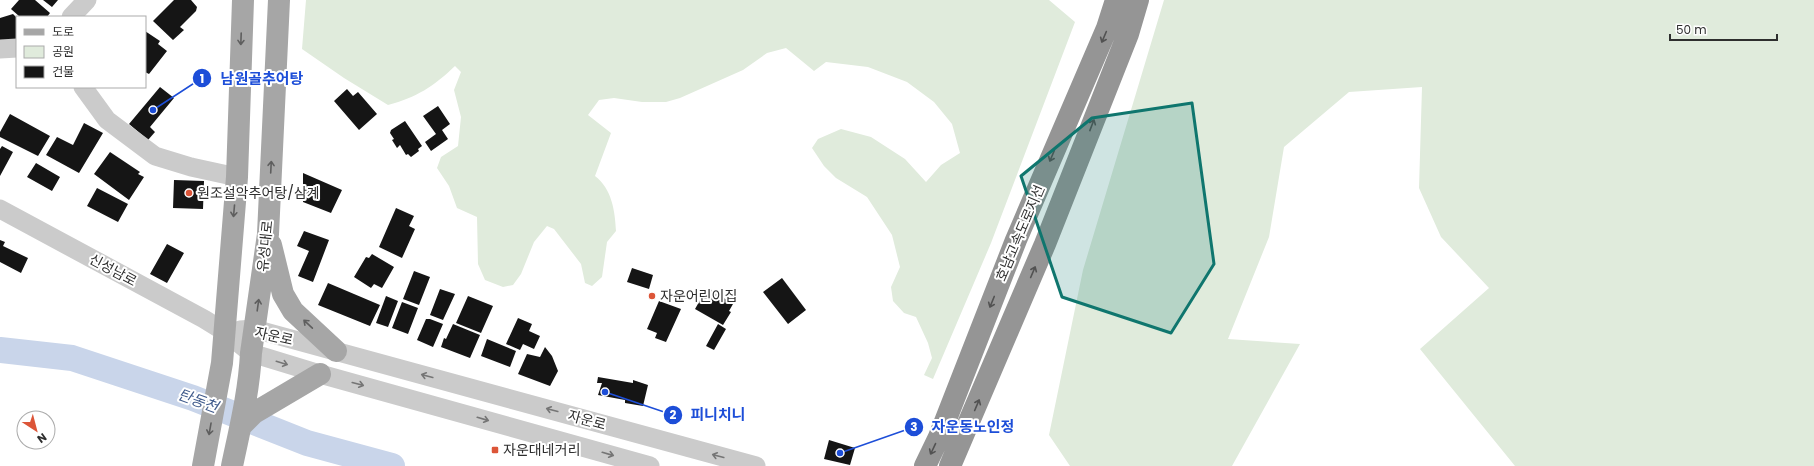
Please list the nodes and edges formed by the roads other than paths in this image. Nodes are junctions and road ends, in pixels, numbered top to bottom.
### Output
1 (87, 0) edge
2 (242, 0) edge
3 (279, 0) edge
4 (1116, 0) edge
5 (1138, 0) edge
6 (72, 16) edge
7 (16, 48) edge
8 (0, 49) edge
9 (84, 88) edge
10 (237, 177) junction
11 (0, 210) edge
12 (268, 234) junction
13 (254, 329) junction
14 (225, 332) junction
15 (336, 351) junction
16 (250, 363) junction
17 (320, 374) junction
18 (242, 426) junction
19 (205, 458) edge
20 (233, 464) edge
21 (650, 466) edge
22 (756, 466) edge
23 (925, 466) edge
24 (950, 466) edge

1 - 6 street
2 -> 10 main road
12 -> 3 main road, 유성대로
4 -> 23 highway, 호남고속도로지선
24 -> 5 highway, 호남고속도로지선
7 - 8 street
9 - 10 street
10 -> 14 main road
11 - 14 street, 신성남로
13 -> 12 main road, 유성대로
15 -> 12 main road
13 - 14 street, 자운로
13 - 15 street, 자운로
13 - 16 main road, 유성대로
14 - 16 street, 자운로
14 -> 19 main road
22 -> 15 street, 자운로
16 -> 17 street, 자운로
16 - 18 main road, 유성대로
17 - 18 main road
17 -> 21 street, 자운로
18 - 20 main road, 유성대로

